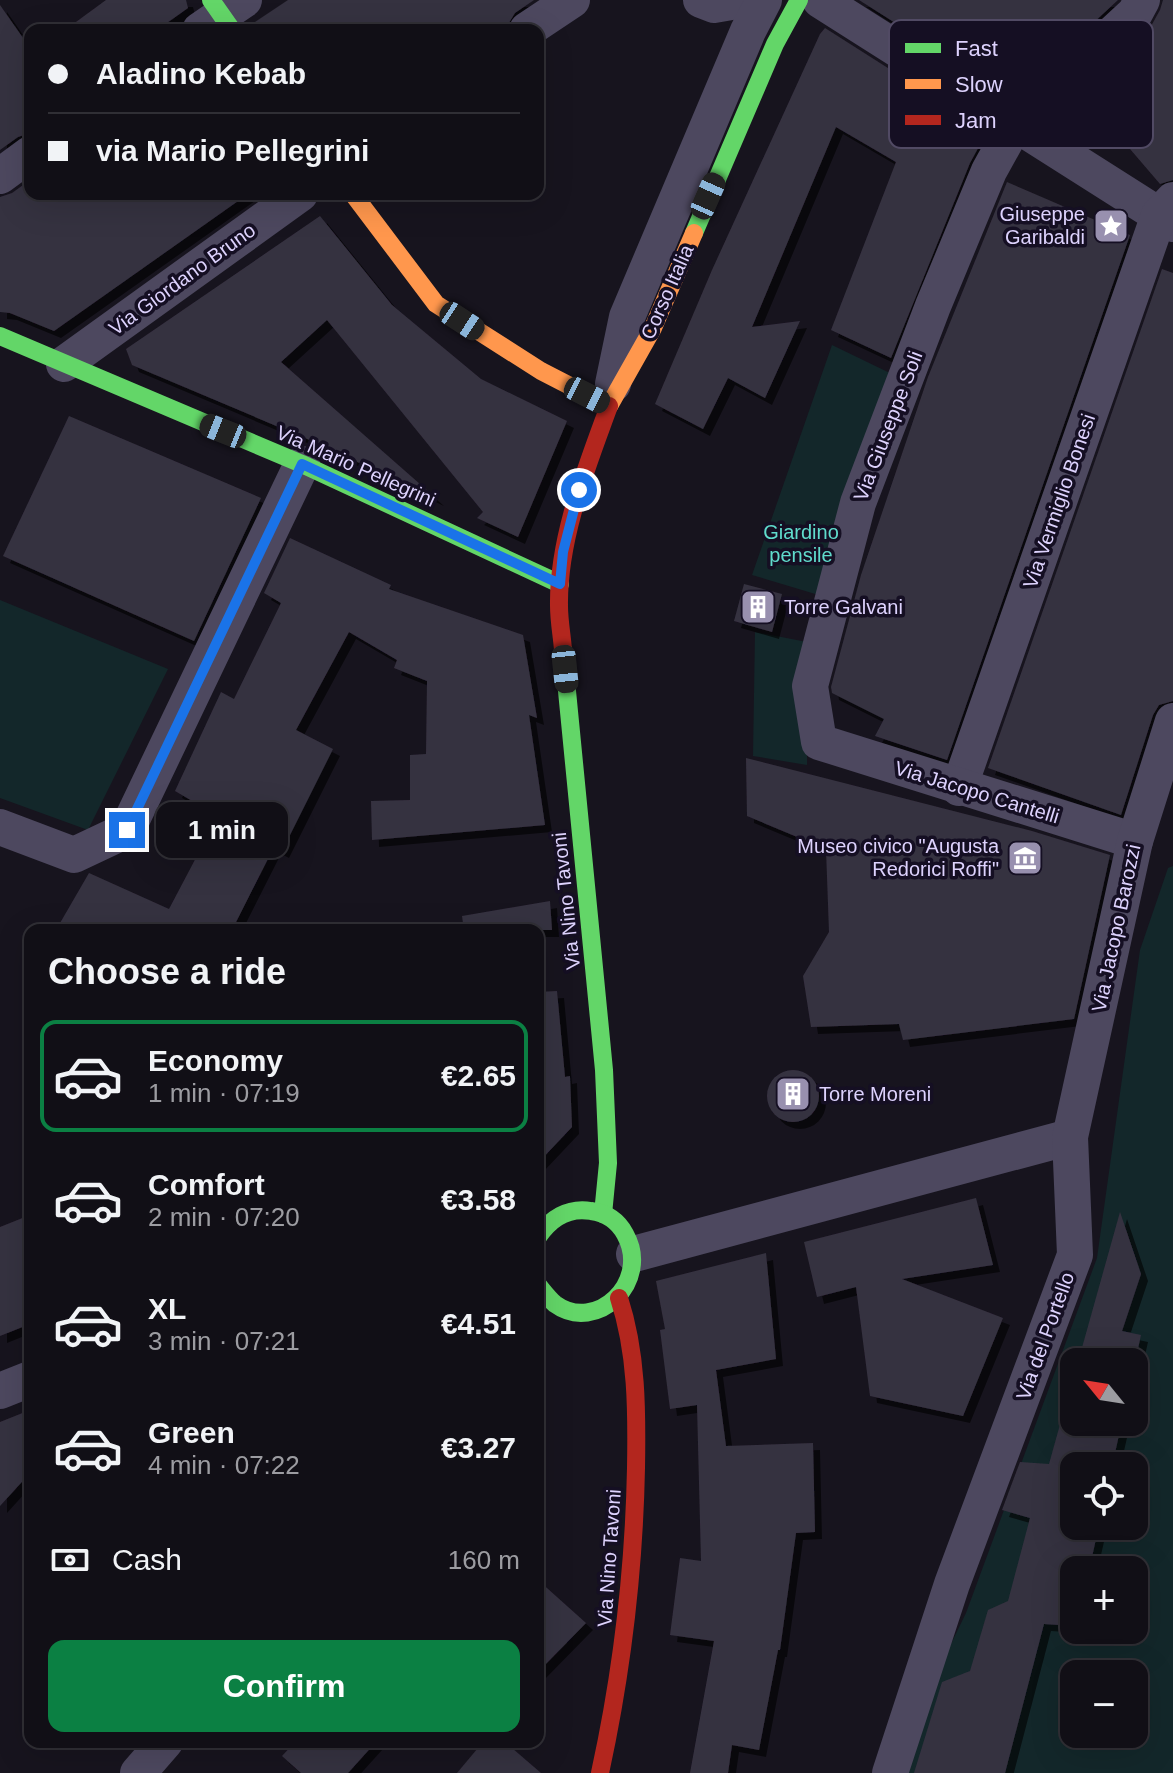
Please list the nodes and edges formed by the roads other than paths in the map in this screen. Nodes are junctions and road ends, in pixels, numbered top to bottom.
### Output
1 (572, 0) edge
2 (701, 0) edge
3 (743, 0) edge
4 (764, 0) edge
5 (799, 0) edge
6 (820, 0) edge
7 (1142, 0) edge
8 (1127, 20) edge
9 (536, 24) edge
10 (889, 44) edge
11 (1002, 148) edge
12 (1056, 148) edge
13 (24, 158) edge
14 (0, 176) edge
15 (292, 200) edge
16 (358, 200) edge
17 (1168, 213) edge
18 (0, 336) edge
19 (64, 364) junction
20 (609, 406) junction
21 (302, 464) junction
22 (560, 584) junction
23 (1173, 721) edge
24 (819, 742) joint
25 (959, 788) junction
26 (0, 827) edge
27 (1135, 841) junction
28 (1070, 1137) junction
29 (603, 1214) junction
30 (546, 1218) edge
31 (634, 1254) junction
32 (619, 1298) junction
33 (544, 1303) edge
34 (24, 1381) edge
35 (0, 1391) edge
36 (160, 1748) edge
37 (138, 1773) edge
38 (600, 1773) edge
39 (890, 1773) edge

1 - 9 street
2 - 3 street
4 - 20 street, Corso Italia
5 - 20 main road, Corso Italia
6 - 10 street
7 - 8 street, Via Giuseppe Soli
11 - 24 street, Via Giuseppe Soli
12 - 17 street
13 - 14 street
15 - 19 street, Via Giordano Bruno
16 - 20 main road
17 - 25 street, Via Vermiglio Bonesi
18 - 19 main road, Via Mario Pellegrini
19 - 21 main road, Via Mario Pellegrini
20 - 22 main road, Corso Italia
21 - 22 main road, Via Mario Pellegrini
21 - 26 street, Via Mario Pellegrini
22 - 29 main road, Via Nino Tavoni
23 - 27 street, Via Jacopo Barozzi
24 - 25 street, Via Jacopo Cantelli
25 - 27 street, Via Jacopo Cantelli
27 - 28 street, Via Jacopo Barozzi
28 - 31 street
28 - 39 street, Via del Portello
29 - 30 main road
29 - 31 main road
31 - 32 main road
32 - 33 main road
32 - 38 main road, Via Nino Tavoni
34 - 35 street
36 - 37 street

